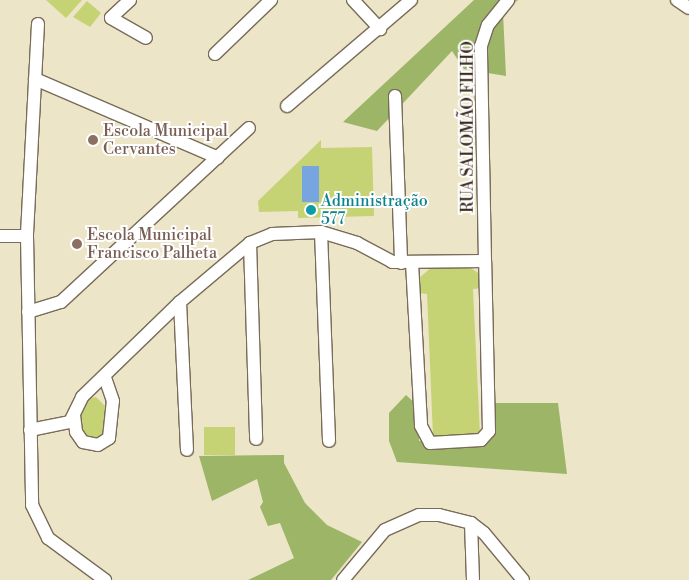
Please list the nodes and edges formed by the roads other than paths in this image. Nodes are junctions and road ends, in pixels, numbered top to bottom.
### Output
1 (130, 0) edge
2 (271, 0) edge
3 (353, 0) edge
4 (411, 0) edge
5 (508, 0) edge
6 (677, 0) edge
7 (689, 8) edge
8 (38, 24) dead end
9 (380, 29) junction
10 (146, 38) dead end
11 (215, 54) dead end
12 (35, 79) junction
13 (395, 96) dead end
14 (287, 106) dead end
15 (249, 128) dead end
16 (218, 158) junction
17 (321, 232) junction
18 (0, 236) edge
19 (27, 236) junction
20 (250, 243) junction
21 (485, 261) junction
22 (407, 263) junction
23 (180, 302) junction
24 (28, 312) junction
25 (105, 378) junction
26 (74, 415) junction
27 (59, 426) junction
28 (30, 430) junction
29 (77, 436) junction
30 (256, 439) dead end
31 (329, 442) dead end
32 (187, 450) dead end
33 (471, 523) junction
34 (105, 580) edge
35 (343, 580) edge
36 (473, 580) edge
37 (523, 580) edge

1 - 10 street
2 - 11 street
3 - 9 street
4 - 9 street
5 - 21 street, RUA SALOMÃO FILHO
6 - 7 street
8 - 12 street
9 - 14 street
12 - 16 street
12 - 19 street
13 - 22 street, RUA SALOMÃO FILHO
15 - 16 street
16 - 24 street
17 - 20 street
17 - 22 street
17 - 31 street
18 - 19 street
19 - 24 street
20 - 23 street
20 - 30 street
21 - 22 street
21 - 22 street, RUA SALOMÃO FILHO
23 - 25 street
23 - 32 street
24 - 28 street
25 - 26 street
25 - 29 street
26 - 27 street
26 - 29 street
27 - 28 street
27 - 29 street
28 - 34 street
33 - 35 street
33 - 36 street
33 - 37 street

